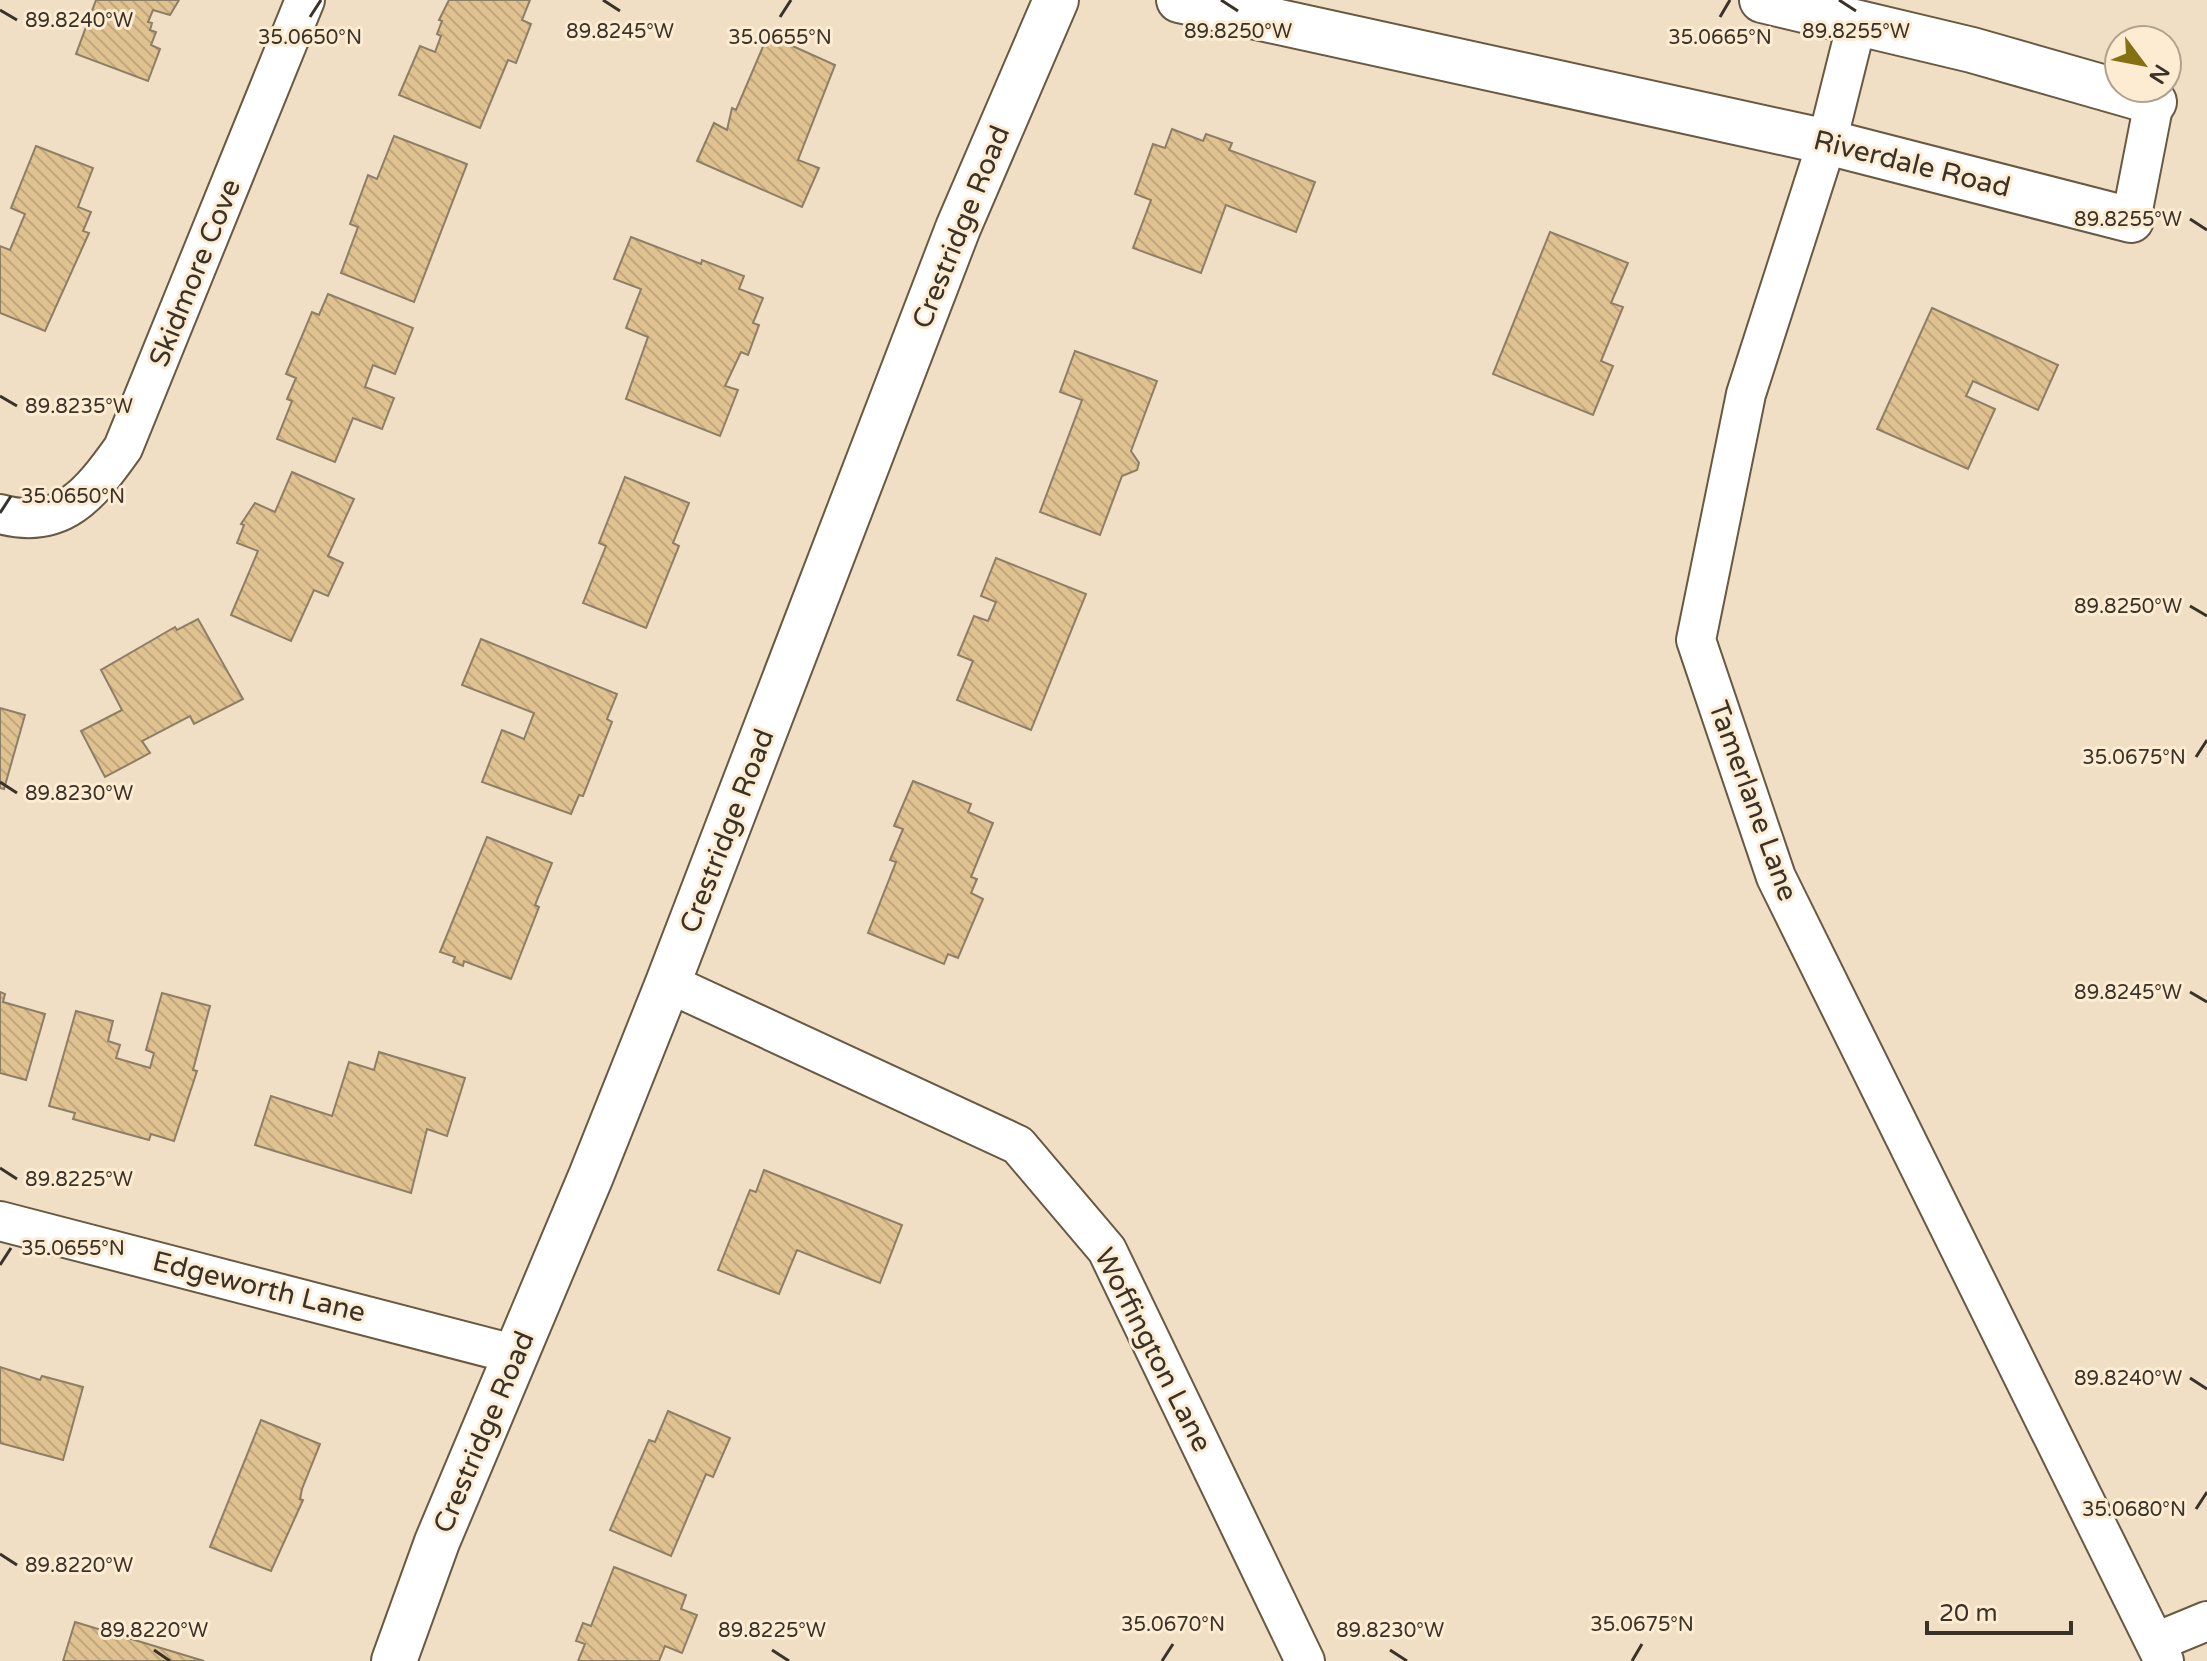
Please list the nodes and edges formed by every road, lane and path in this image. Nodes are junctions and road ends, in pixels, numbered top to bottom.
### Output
1 (305, 0) edge
2 (1056, 0) edge
3 (1179, 0) edge
4 (1762, 0) edge
5 (1857, 22) junction
6 (2103, 88) edge
7 (2154, 104) edge
8 (1827, 142) junction
9 (2131, 220) joint
10 (0, 514) edge
11 (668, 983) junction
12 (0, 1221) edge
13 (517, 1355) junction
14 (2207, 1621) edge
15 (2160, 1652) edge
16 (394, 1661) edge
17 (1305, 1661) edge

1 - 10 street, Skidmore Cove
2 - 11 street, Crestridge Road
3 - 8 street, Riverdale Road
4 - 5 street, Riverdale Road
5 - 6 street, Riverdale Road
5 - 8 street, Tamerlane Lane
7 - 9 street, Riverdale Road
8 - 9 street, Riverdale Road
8 - 15 street, Tamerlane Lane
11 - 13 street, Crestridge Road
11 - 17 street, Woffington Lane
12 - 13 street, Edgeworth Lane
13 - 16 street, Crestridge Road
14 - 15 street

